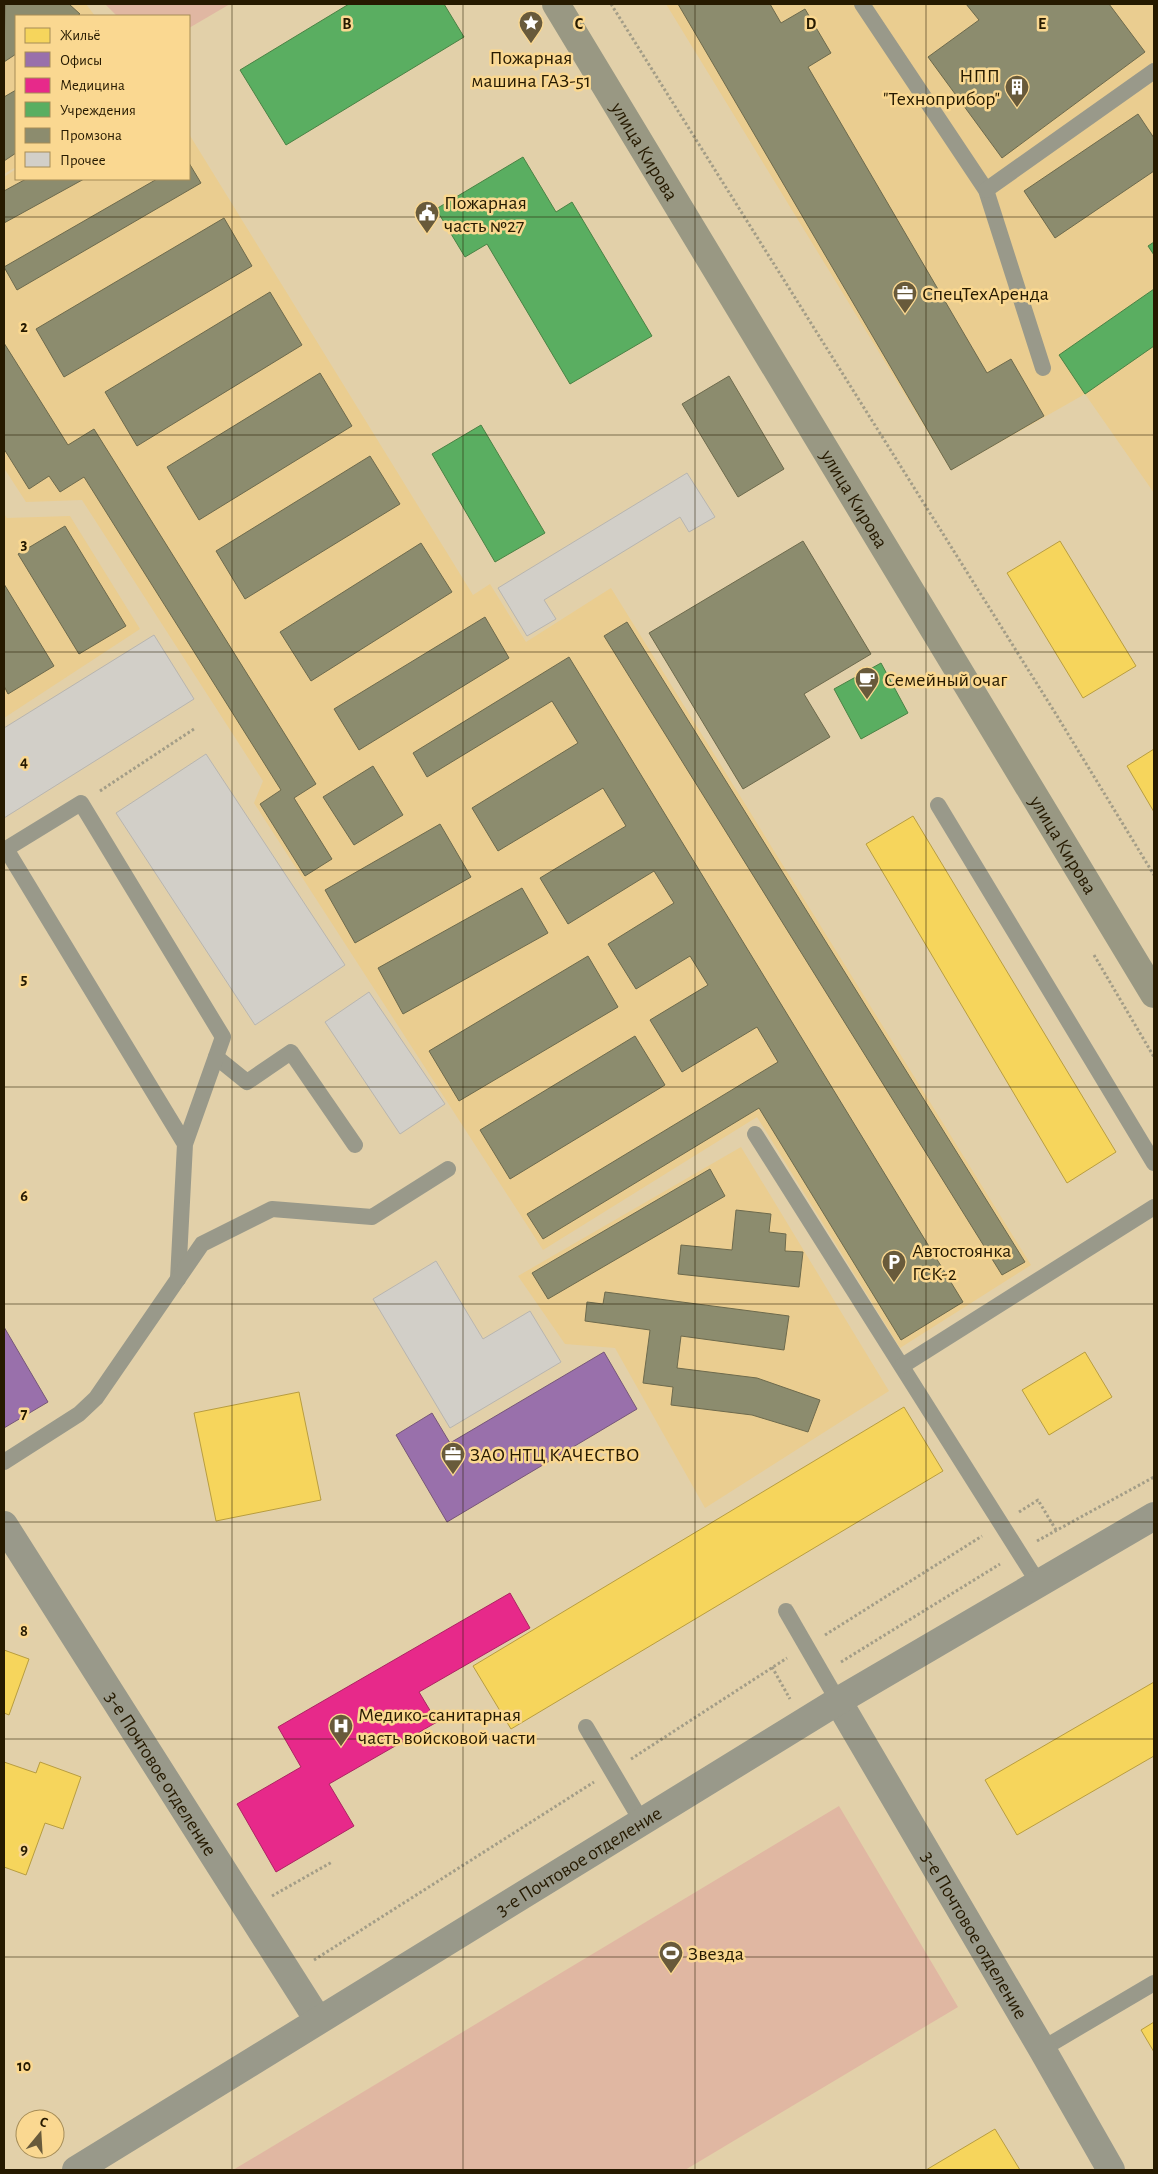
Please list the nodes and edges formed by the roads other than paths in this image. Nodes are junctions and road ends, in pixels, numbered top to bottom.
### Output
1 (556, 4) edge
2 (862, 4) edge
3 (1154, 71) edge
4 (986, 190) junction
5 (1043, 368) dead end
6 (938, 805) dead end
7 (1154, 994) edge
8 (216, 1057) junction
9 (755, 1134) dead end
10 (185, 1144) junction
11 (355, 1145) dead end
12 (1154, 1163) edge
13 (448, 1169) dead end
14 (1154, 1207) edge
15 (178, 1278) junction
16 (902, 1366) junction
17 (4, 1462) edge
18 (1154, 1516) edge
19 (4, 1525) edge
20 (1039, 1584) junction
21 (786, 1611) dead end
22 (838, 1701) junction
23 (586, 1727) dead end
24 (642, 1822) junction
25 (1154, 1983) edge
26 (318, 2020) junction
27 (1042, 2049) junction
28 (1106, 2168) edge
29 (76, 2170) edge

1 - 7 main road, улица Кирова
2 - 4 lane
3 - 4 lane
4 - 5 lane
6 - 12 lane
8 - 10 lane
8 - 10 lane
8 - 11 lane
9 - 16 lane
10 - 15 lane
13 - 15 lane
14 - 16 lane
15 - 17 lane
16 - 20 lane
18 - 20 street, 3-е Почтовое отделение
19 - 26 street, 3-е Почтовое отделение
20 - 22 street, 3-е Почтовое отделение
21 - 22 lane
22 - 24 street, 3-е Почтовое отделение
22 - 27 street, 3-е Почтовое отделение
23 - 24 lane
24 - 26 street, 3-е Почтовое отделение
25 - 27 lane
26 - 29 street, 3-е Почтовое отделение
27 - 28 street, 3-е Почтовое отделение

